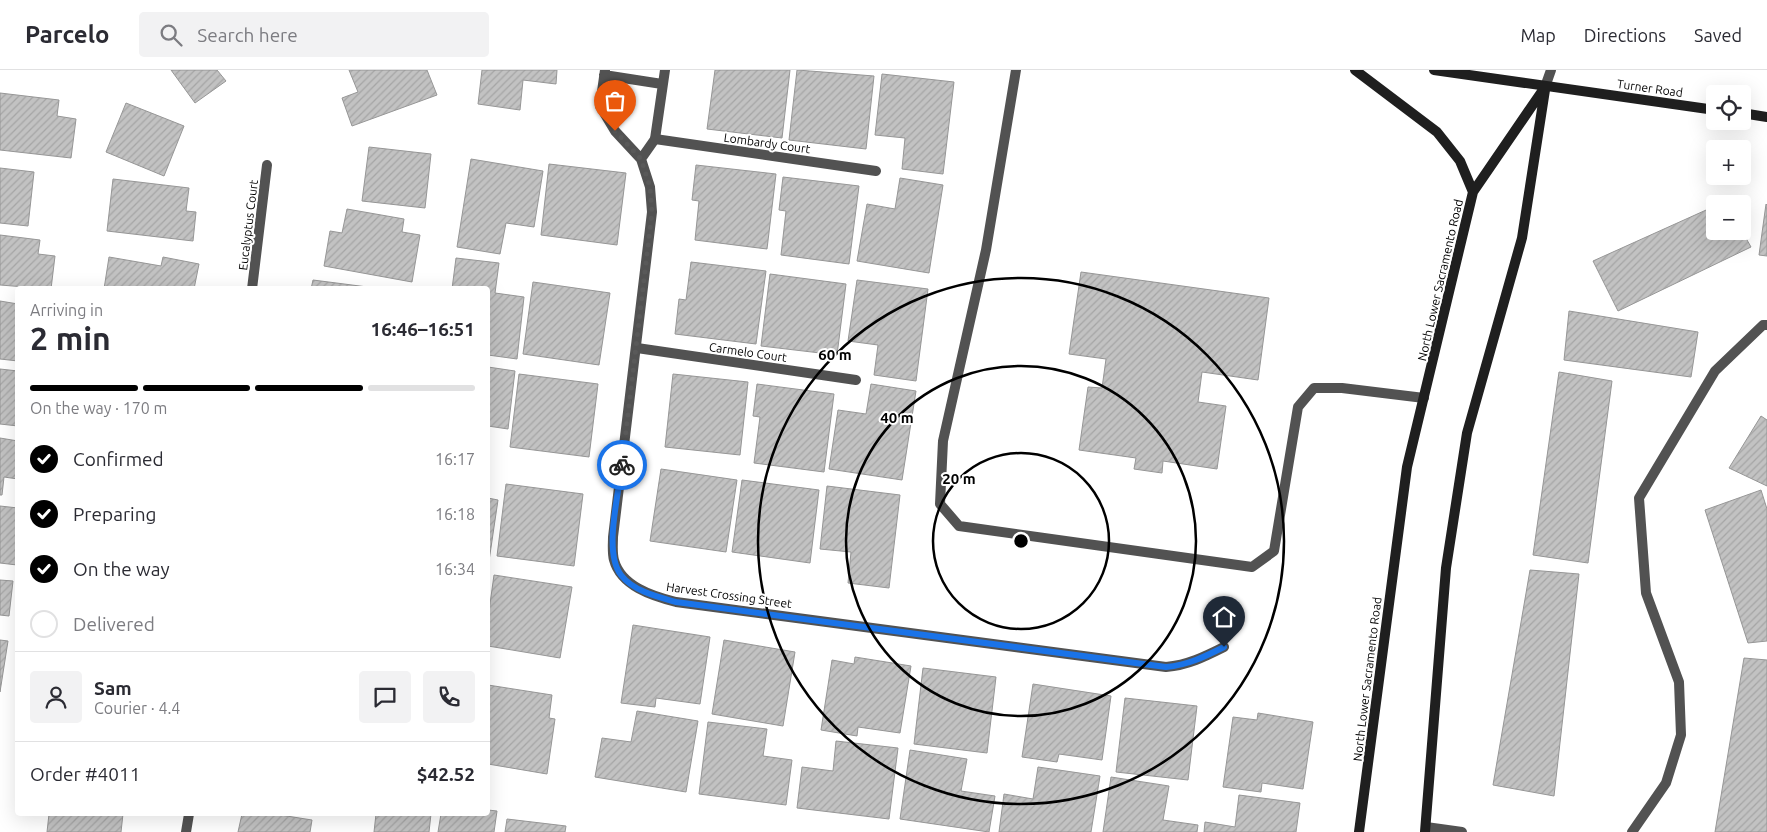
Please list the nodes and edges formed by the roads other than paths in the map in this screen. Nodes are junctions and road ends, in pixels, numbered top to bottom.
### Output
1 (665, 70) edge
2 (1016, 70) edge
3 (1355, 70) edge
4 (1434, 70) edge
5 (1551, 70) edge
6 (604, 73) edge
7 (662, 84) junction
8 (1545, 86) junction
9 (1706, 109) edge
10 (1751, 114) edge
11 (1767, 117) edge
12 (655, 139) junction
13 (641, 159) junction
14 (268, 165) dead end
15 (876, 171) dead end
16 (1473, 192) junction
17 (252, 286) edge
18 (1767, 324) edge
19 (636, 348) junction
20 (856, 380) dead end
21 (1424, 398) junction
22 (1224, 647) dead end
23 (189, 816) edge
24 (1425, 830) edge
25 (186, 832) edge
26 (1359, 832) edge
27 (1462, 832) edge
28 (1632, 832) edge

1 - 7 street
2 - 21 street
3 - 16 main road
4 - 8 main road, Turner Road
5 - 8 street
6 - 7 street
6 - 13 street, Harvest Crossing Street
7 - 12 street
8 - 9 main road, Turner Road
8 - 16 main road, North Lower Sacramento Road
8 - 24 main road
10 - 11 main road
12 - 13 street
12 - 15 street, Lombardy Court
13 - 19 street, Harvest Crossing Street
14 - 17 street, Eucalyptus Court
16 - 21 main road, North Lower Sacramento Road
18 - 28 street
19 - 20 street, Carmelo Court
19 - 22 street, Harvest Crossing Street
21 - 26 main road, North Lower Sacramento Road
23 - 25 street
24 - 27 street

